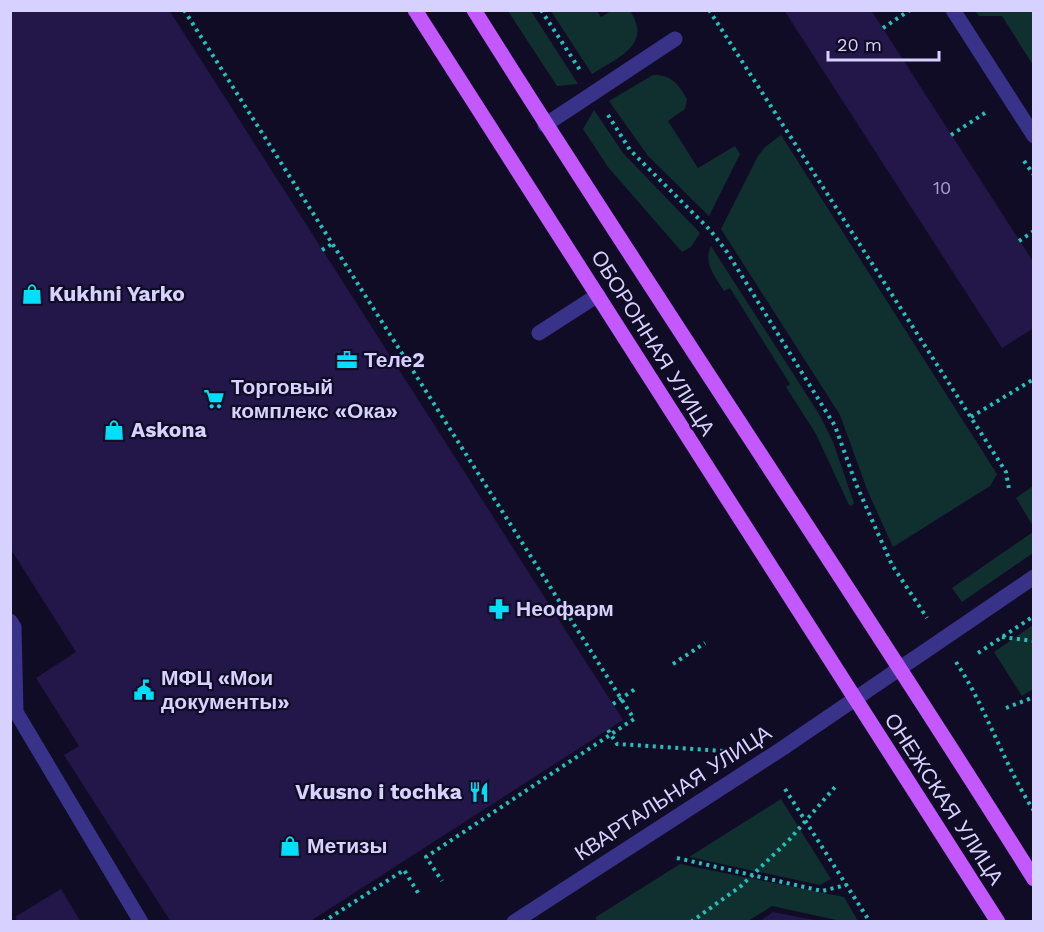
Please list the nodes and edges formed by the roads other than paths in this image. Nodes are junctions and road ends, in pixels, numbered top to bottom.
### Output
1 (415, 10) edge
2 (474, 10) edge
3 (953, 10) edge
4 (675, 39) dead end
5 (545, 125) junction
6 (1034, 136) edge
7 (598, 295) junction
8 (539, 333) dead end
9 (1034, 577) edge
10 (10, 621) edge
11 (902, 669) junction
12 (855, 699) junction
13 (1034, 879) edge
14 (141, 921) edge
15 (514, 921) edge
16 (998, 921) edge

1 - 7 main road, ОБОРОННАЯ УЛИЦА
2 - 5 main road, ОБОРОННАЯ УЛИЦА
3 - 6 street
4 - 5 street
5 - 11 main road, ОБОРОННАЯ УЛИЦА
7 - 8 street
7 - 12 main road, ОБОРОННАЯ УЛИЦА
9 - 11 street, КВАРТАЛЬНАЯ УЛИЦА
10 - 14 street
11 - 12 street, КВАРТАЛЬНАЯ УЛИЦА
11 - 13 main road, ОНЕЖСКАЯ УЛИЦА
12 - 15 street, КВАРТАЛЬНАЯ УЛИЦА
12 - 16 main road, ОНЕЖСКАЯ УЛИЦА

